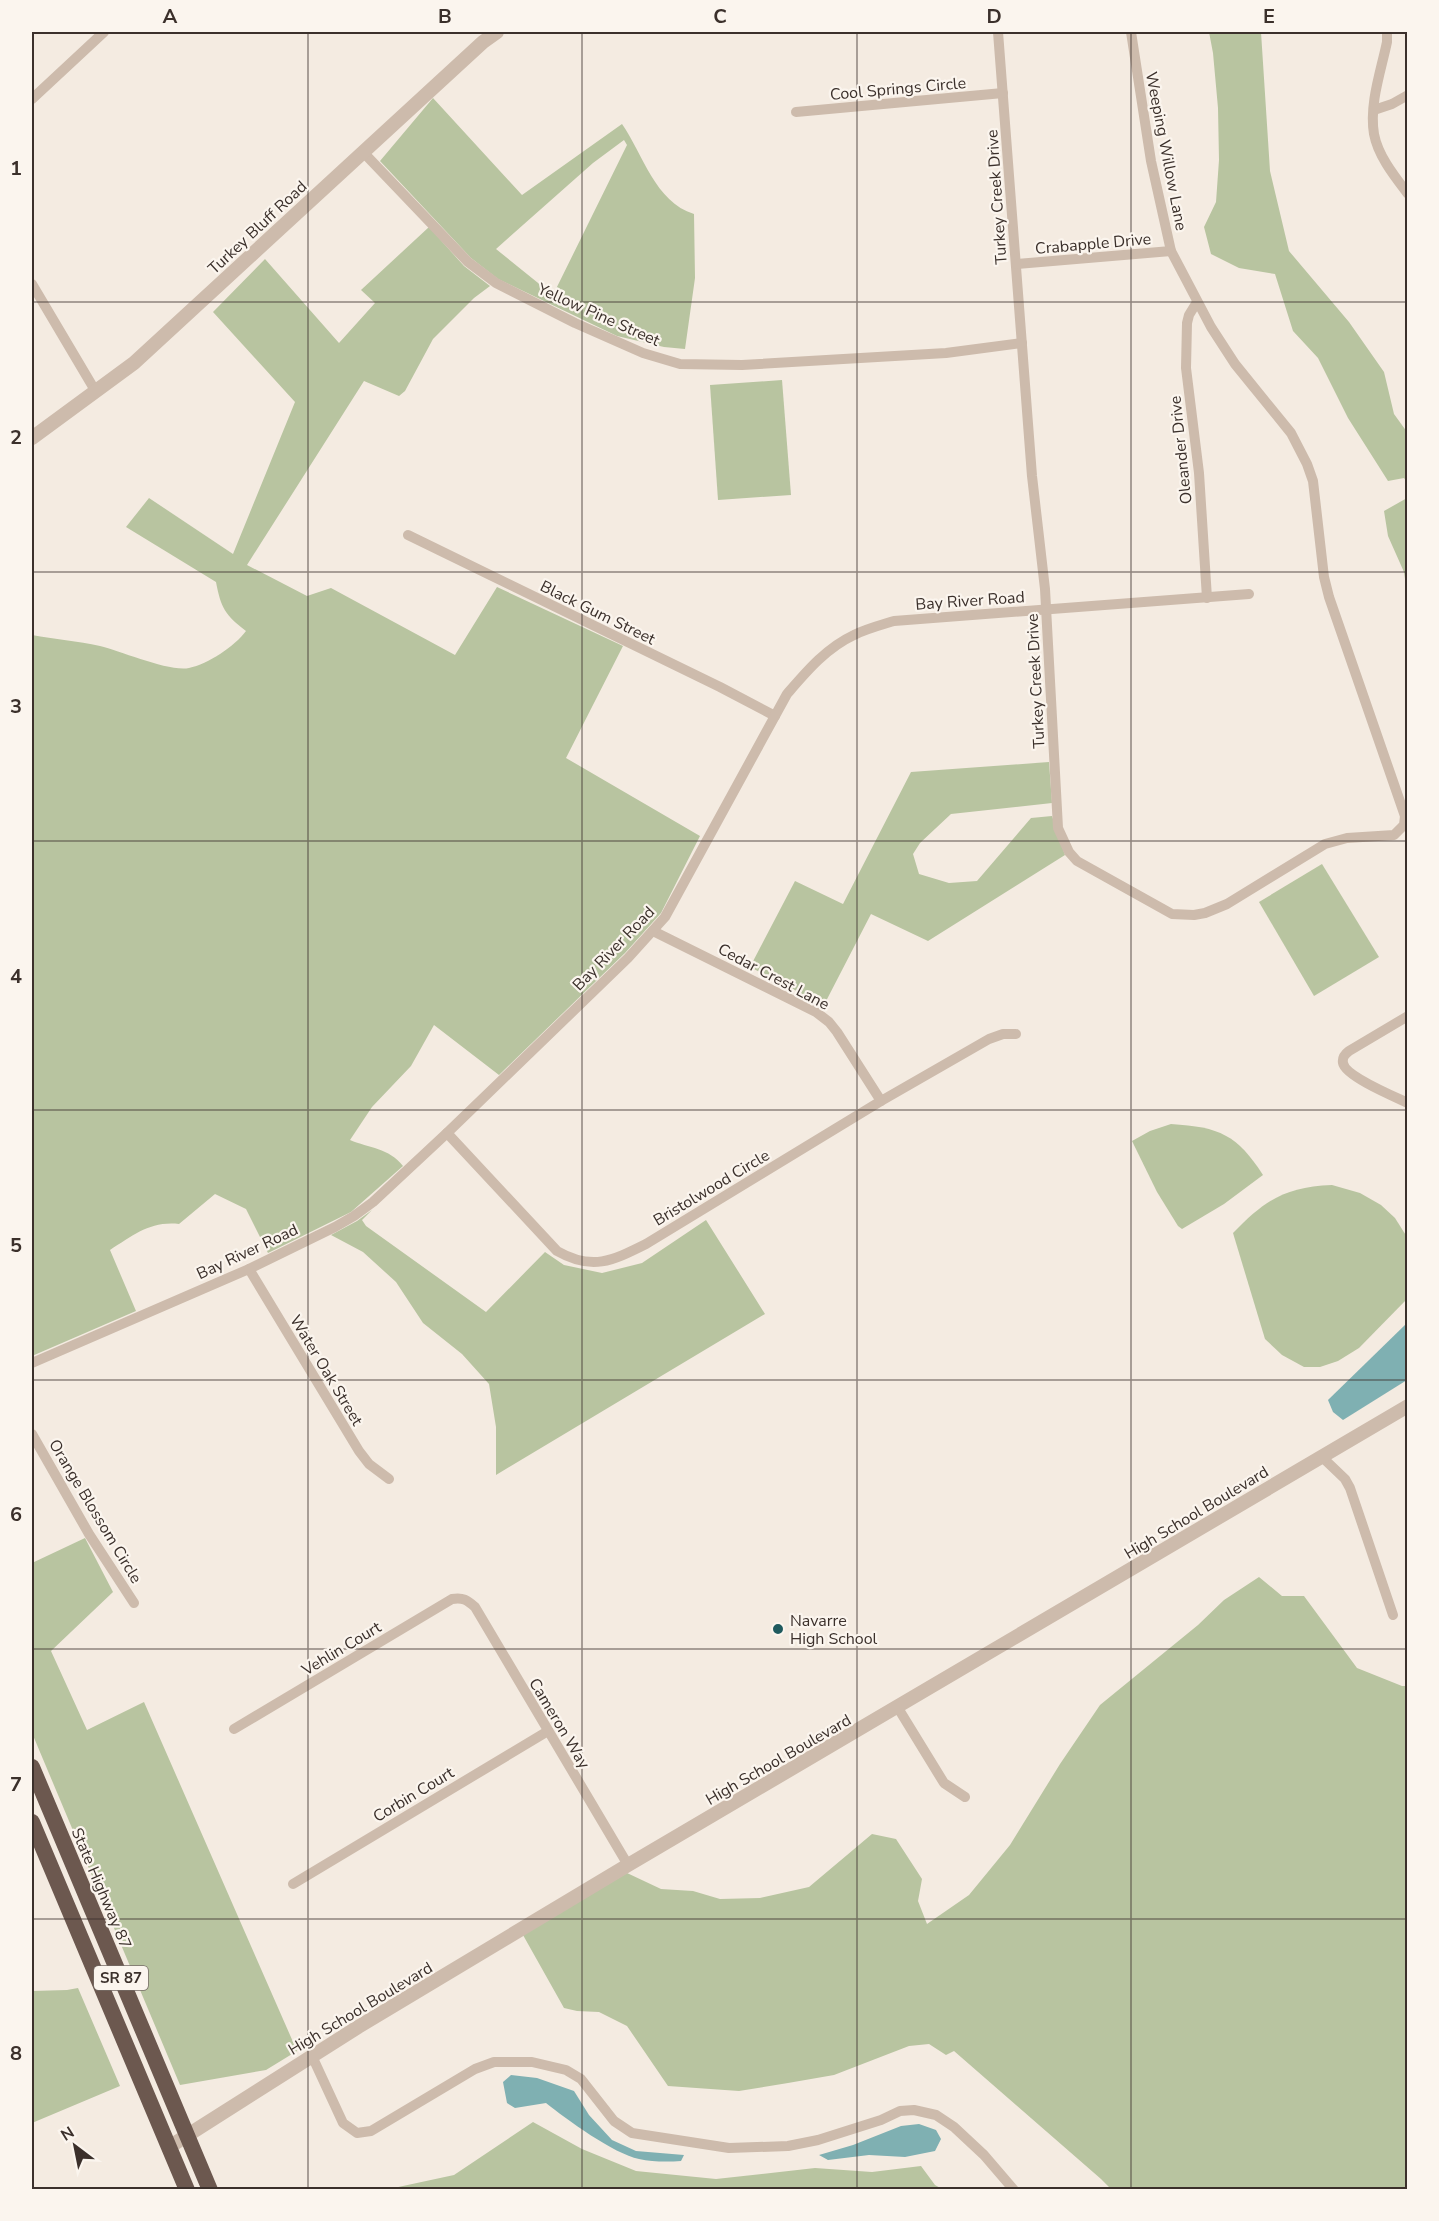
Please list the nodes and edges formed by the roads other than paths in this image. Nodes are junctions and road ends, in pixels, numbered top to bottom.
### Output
1 (104, 32) edge
2 (497, 32) edge
3 (998, 32) edge
4 (1131, 32) edge
5 (1387, 32) edge
6 (1003, 93) junction
7 (1407, 95) edge
8 (32, 99) edge
9 (1374, 110) junction
10 (796, 112) dead end
11 (363, 152) junction
12 (1407, 194) edge
13 (1171, 251) junction
14 (1017, 264) junction
15 (32, 284) edge
16 (1197, 302) junction
17 (1022, 344) junction
18 (96, 392) junction
19 (32, 438) edge
20 (408, 535) dead end
21 (1249, 594) dead end
22 (1207, 598) junction
23 (1046, 609) junction
24 (775, 716) junction
25 (1400, 831) joint
26 (653, 931) junction
27 (1407, 1016) edge
28 (1016, 1034) dead end
29 (881, 1101) junction
30 (1407, 1103) edge
31 (447, 1133) junction
32 (249, 1269) junction
33 (32, 1363) edge
34 (1407, 1406) edge
35 (32, 1434) edge
36 (1322, 1457) junction
37 (389, 1479) dead end
38 (464, 1599) joint
39 (134, 1603) dead end
40 (1393, 1615) dead end
41 (898, 1708) junction
42 (234, 1729) dead end
43 (548, 1731) junction
44 (32, 1767) edge
45 (32, 1783) edge
46 (965, 1797) dead end
47 (53, 1818) junction
48 (32, 1822) edge
49 (628, 1865) junction
50 (293, 1884) dead end
51 (312, 2056) junction
52 (188, 2136) junction
53 (169, 2147) junction
54 (187, 2190) edge
55 (210, 2190) edge
56 (1014, 2190) edge

1 - 8 street
2 - 11 street, Turkey Bluff Road
3 - 6 street, Turkey Creek Drive
4 - 13 street, Weeping Willow Lane
5 - 9 street
6 - 10 street, Cool Springs Circle
6 - 14 street, Turkey Creek Drive
7 - 9 street
9 - 12 street
11 - 17 street, Yellow Pine Street
11 - 18 street, Turkey Bluff Road
13 - 14 street, Crabapple Drive
13 - 16 street, Weeping Willow Lane
14 - 17 street, Turkey Creek Drive
15 - 18 street
16 - 22 street, Oleander Drive
16 - 25 street, Weeping Willow Lane
17 - 23 street, Turkey Creek Drive
18 - 19 street, Turkey Bluff Road
20 - 24 street, Black Gum Street
21 - 22 street, Bay River Road
22 - 23 street, Bay River Road
23 - 24 street, Bay River Road
23 - 25 street, Turkey Creek Drive
24 - 26 street, Bay River Road
26 - 29 street, Cedar Crest Lane
26 - 31 street, Bay River Road
27 - 30 street
28 - 29 street, Bristolwood Circle
29 - 31 street, Bristolwood Circle
31 - 32 street, Bay River Road
32 - 33 street, Bay River Road
32 - 37 street, Water Oak Street
34 - 36 street, High School Boulevard
35 - 39 street, Orange Blossom Circle
36 - 40 street
36 - 41 street, High School Boulevard
38 - 42 street, Vehlin Court
38 - 43 street, Cameron Way
41 - 46 street
41 - 49 street, High School Boulevard
43 - 49 street, Cameron Way
43 - 50 street, Corbin Court
44 - 47 highway, State Highway 87 / SR 87
45 - 47 street
47 - 52 highway, State Highway 87 / SR 87
48 - 53 highway, SR 87
49 - 51 street, High School Boulevard
51 - 52 street, High School Boulevard
51 - 56 street
52 - 53 street, High School Boulevard
52 - 55 highway, State Highway 87 / SR 87
53 - 54 highway, SR 87

